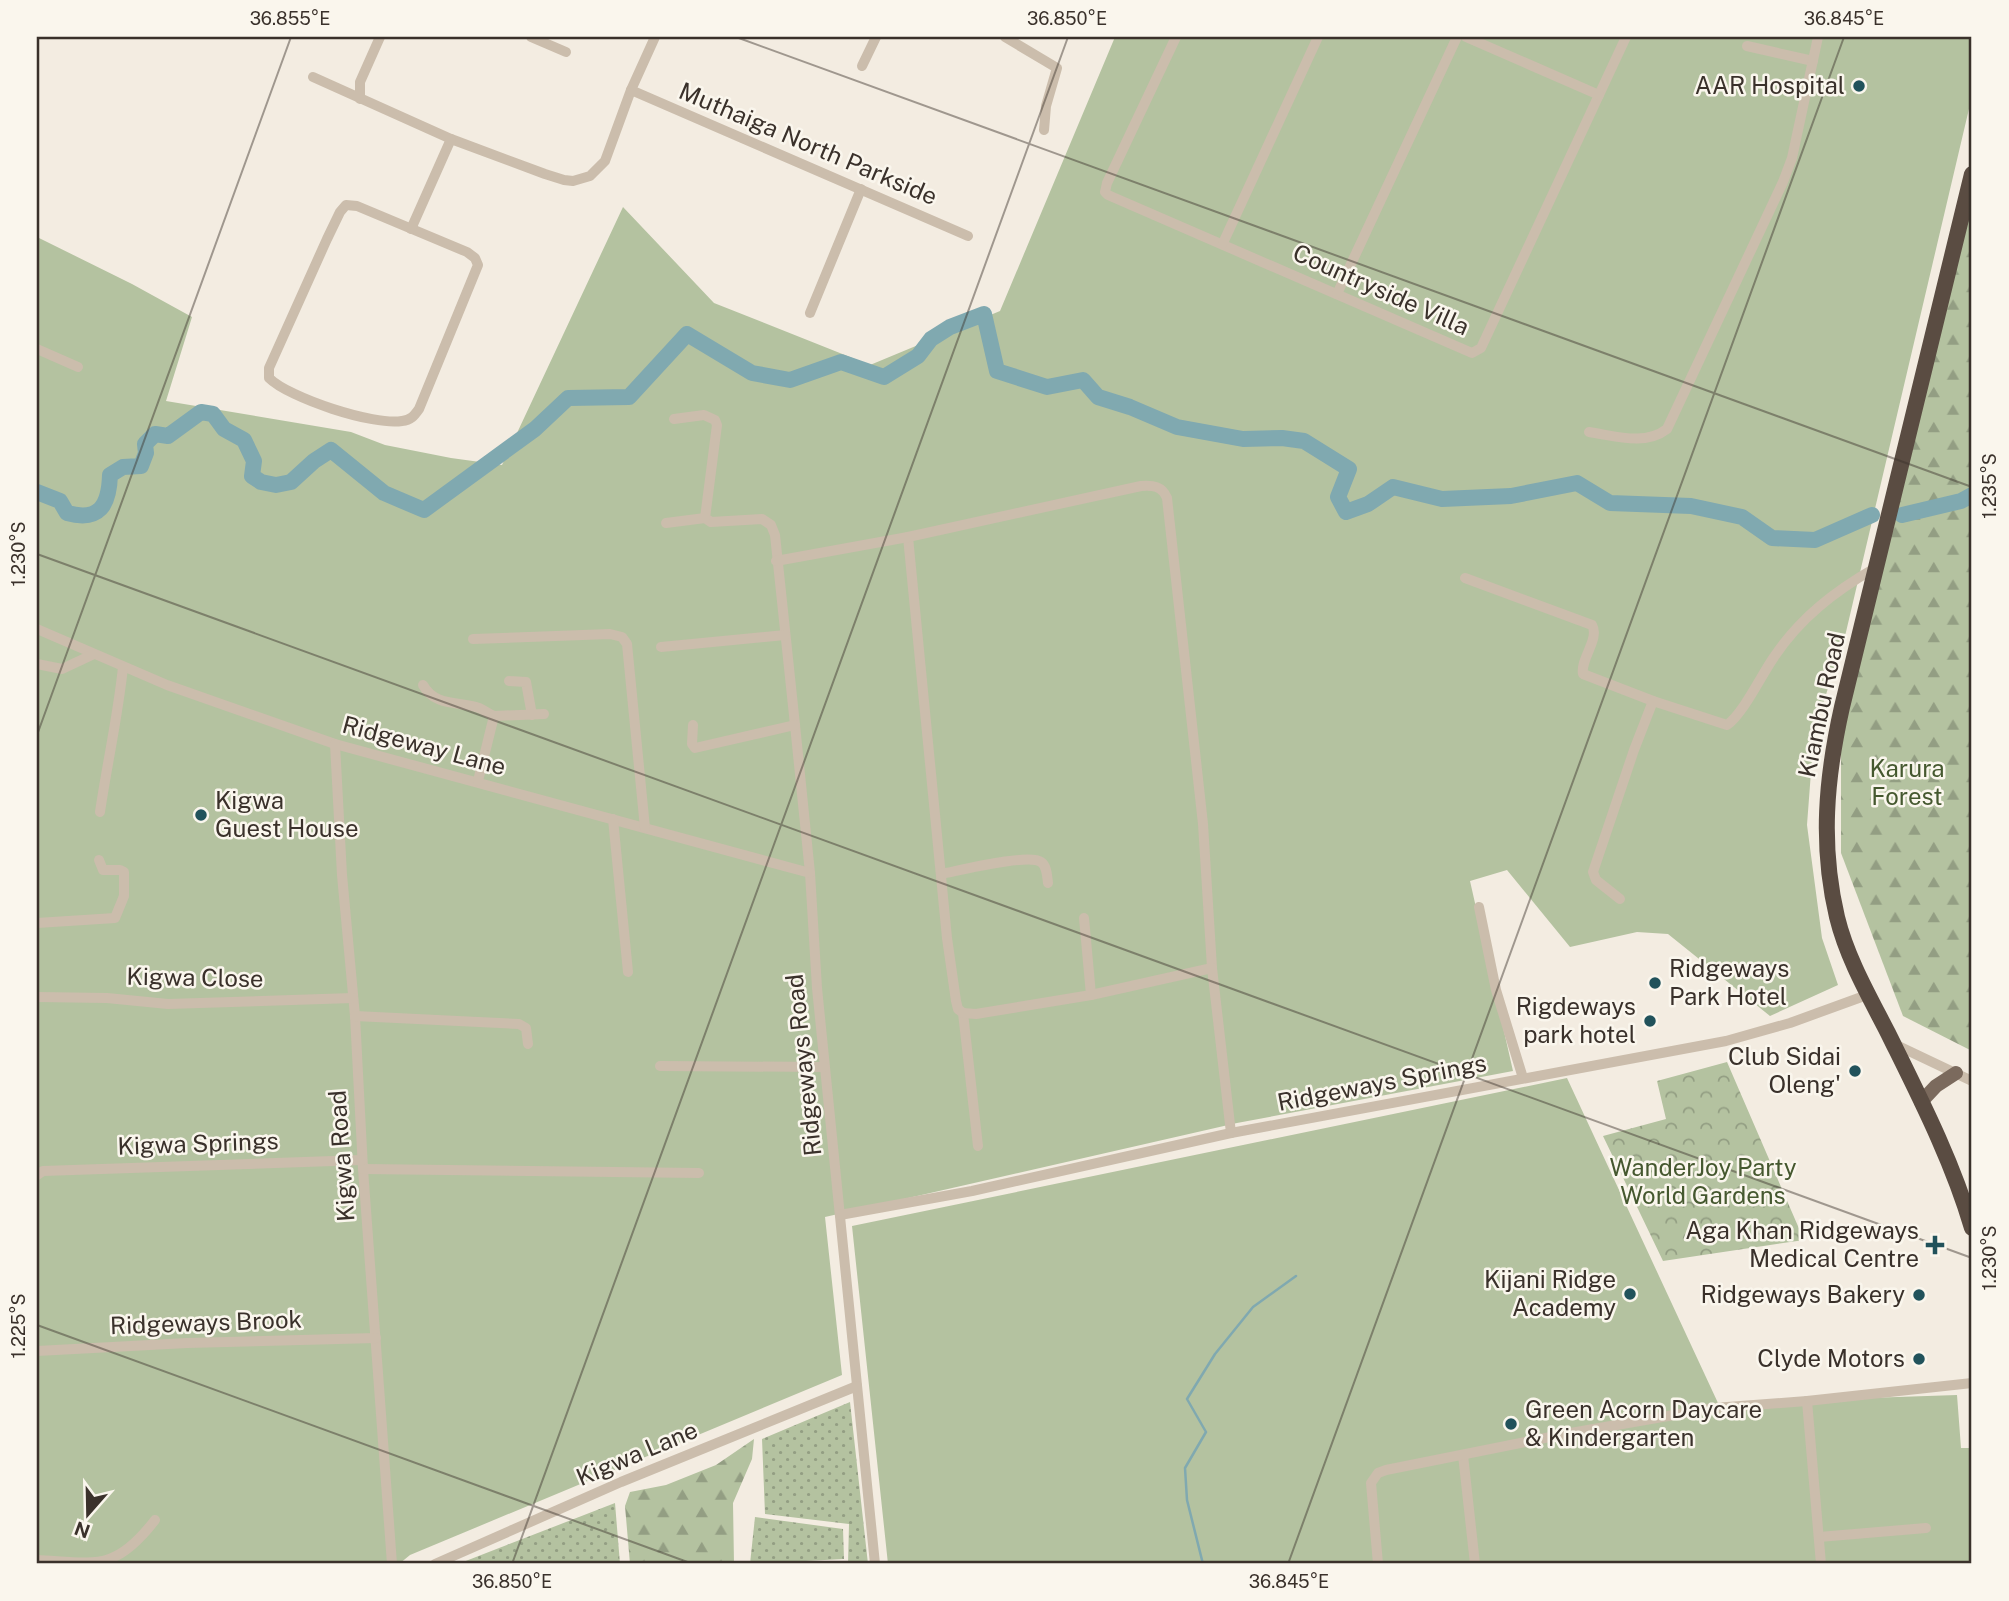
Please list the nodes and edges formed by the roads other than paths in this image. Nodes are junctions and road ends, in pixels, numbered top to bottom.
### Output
1 (380, 37) edge
2 (531, 37) edge
3 (655, 37) edge
4 (876, 37) edge
5 (1005, 37) edge
6 (1177, 37) edge
7 (1318, 37) edge
8 (1457, 37) edge
9 (1466, 37) edge
10 (1626, 37) edge
11 (1818, 37) edge
12 (1747, 46) dead end
13 (566, 52) dead end
14 (1813, 61) junction
15 (862, 66) dead end
16 (313, 77) dead end
17 (631, 90) junction
18 (1599, 95) junction
19 (360, 99) junction
20 (1044, 130) dead end
21 (451, 138) junction
22 (1972, 174) edge
23 (861, 189) junction
24 (411, 229) junction
25 (968, 236) dead end
26 (1223, 243) junction
27 (1337, 294) junction
28 (810, 313) dead end
29 (37, 349) edge
30 (78, 367) dead end
31 (674, 419) dead end
32 (1590, 432) dead end
33 (705, 518) junction
34 (666, 523) dead end
35 (908, 537) junction
36 (776, 561) junction
37 (1875, 568) junction
38 (1465, 578) dead end
39 (37, 629) edge
40 (785, 635) junction
41 (472, 639) dead end
42 (661, 648) dead end
43 (94, 654) junction
44 (37, 664) edge
45 (123, 667) junction
46 (509, 681) dead end
47 (423, 685) dead end
48 (1653, 701) junction
49 (494, 716) junction
50 (693, 725) dead end
51 (795, 725) junction
52 (335, 744) junction
53 (478, 781) junction
54 (100, 812) dead end
55 (613, 819) junction
56 (645, 828) junction
57 (99, 860) dead end
58 (810, 873) junction
59 (941, 874) junction
60 (1048, 883) dead end
61 (1620, 899) dead end
62 (1479, 908) dead end
63 (1084, 918) dead end
64 (37, 923) edge
65 (1212, 968) junction
66 (628, 972) dead end
67 (1091, 995) junction
68 (1867, 995) junction
69 (37, 997) edge
70 (353, 998) junction
71 (963, 1013) junction
72 (355, 1016) junction
73 (1892, 1043) junction
74 (528, 1044) dead end
75 (660, 1066) dead end
76 (824, 1067) junction
77 (1956, 1073) junction
78 (1523, 1078) junction
79 (1972, 1081) edge
80 (1921, 1102) junction
81 (1231, 1133) junction
82 (978, 1146) dead end
83 (362, 1164) junction
84 (699, 1173) dead end
85 (37, 1175) edge
86 (840, 1215) junction
87 (1972, 1228) edge
88 (376, 1338) junction
89 (37, 1351) edge
90 (1972, 1383) edge
91 (857, 1386) junction
92 (1807, 1401) junction
93 (1463, 1455) junction
94 (155, 1520) dead end
95 (1926, 1528) dead end
96 (1819, 1537) junction
97 (37, 1560) edge
98 (81, 1563) edge
99 (392, 1564) edge
100 (435, 1564) edge
101 (875, 1564) edge
102 (1378, 1564) edge
103 (1475, 1564) edge
104 (1821, 1564) edge

1 - 19 street
2 - 13 street
3 - 17 street
4 - 15 street
5 - 20 street
6 - 26 street, Countryside Villa
7 - 26 street
8 - 27 street
9 - 18 street
10 - 18 street, Countryside Villa
11 - 14 street
12 - 14 street
14 - 32 street
16 - 19 street
17 - 21 street
17 - 23 street, Muthaiga North Parkside
18 - 27 street, Countryside Villa
19 - 21 street
21 - 24 street
22 - 37 highway, Kiambu Road
23 - 25 street, Muthaiga North Parkside
23 - 28 street
24 - 24 street
26 - 27 street, Countryside Villa
29 - 30 street
31 - 33 street
33 - 34 street, Ridgeways Road
33 - 36 street, Ridgeways Road
35 - 36 street
35 - 59 street
35 - 65 street
36 - 40 street, Ridgeways Road
37 - 48 street
37 - 68 highway, Kiambu Road
38 - 48 street
39 - 43 street, Ridgeway Lane
40 - 42 street
40 - 51 street, Ridgeways Road
41 - 56 street
43 - 44 street
43 - 45 street, Ridgeway Lane
45 - 52 street, Ridgeway Lane
45 - 54 street
46 - 49 street
47 - 49 street
48 - 61 street
49 - 53 street
50 - 51 street
51 - 58 street, Ridgeways Road
52 - 53 street, Ridgeway Lane
52 - 70 street, Kigwa Road
53 - 55 street, Ridgeway Lane
55 - 56 street, Ridgeway Lane
55 - 66 street
56 - 58 street, Ridgeway Lane
57 - 64 street
58 - 76 street, Ridgeways Road
59 - 60 street
59 - 71 street
62 - 78 street
63 - 67 street
65 - 67 street
65 - 81 street
67 - 71 street
68 - 73 highway, Kiambu Road
68 - 78 street, Ridgeways Springs
69 - 70 street, Kigwa Close
70 - 72 street, Kigwa Road
71 - 82 street
72 - 74 street
72 - 83 street, Kigwa Road
73 - 77 street
73 - 80 highway, Kiambu Road
75 - 76 street
76 - 86 street, Ridgeways Road
77 - 79 street
77 - 80 main road
78 - 81 street, Ridgeways Springs
80 - 87 highway, Kiambu Road
81 - 86 street, Ridgeways Springs
83 - 84 street, Kigwa Springs
83 - 85 street, Kigwa Springs
83 - 88 street, Kigwa Road
86 - 91 street, Ridgeways Road
88 - 89 street, Ridgeways Brook
88 - 99 street, Kigwa Road
90 - 92 street
91 - 100 street, Kigwa Lane
91 - 101 street, Ridgeways Road
92 - 93 street
92 - 96 street
93 - 102 street
93 - 103 street
94 - 98 street
95 - 96 street
96 - 104 street
97 - 98 street

